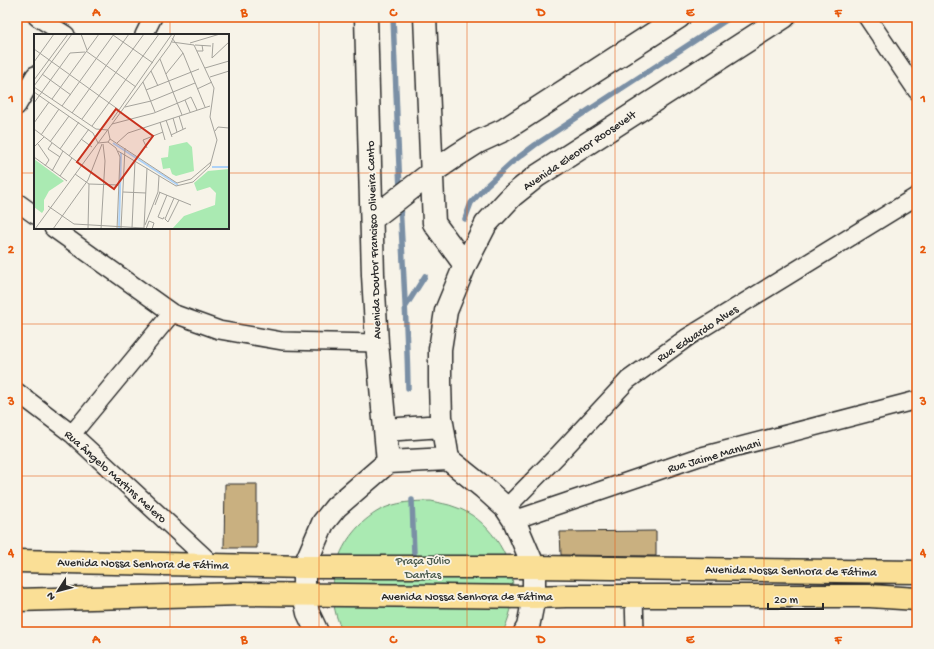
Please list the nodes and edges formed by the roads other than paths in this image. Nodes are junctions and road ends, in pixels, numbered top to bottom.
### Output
1 (153, 17) edge
2 (366, 17) edge
3 (425, 17) edge
4 (679, 17) edge
5 (784, 17) edge
6 (867, 17) edge
7 (144, 34) edge
8 (34, 77) edge
9 (917, 92) edge
10 (17, 106) edge
11 (431, 173) junction
12 (917, 196) edge
13 (17, 202) edge
14 (34, 214) edge
15 (376, 216) junction
16 (54, 229) edge
17 (466, 265) junction
18 (172, 314) junction
19 (377, 343) junction
20 (17, 392) edge
21 (917, 400) edge
22 (442, 426) junction
23 (385, 430) junction
24 (72, 434) junction
25 (448, 459) junction
26 (388, 462) junction
27 (510, 514) junction
28 (17, 561) edge
29 (212, 564) junction
30 (304, 567) junction
31 (534, 567) junction
32 (917, 572) edge
33 (304, 595) junction
34 (634, 596) junction
35 (534, 597) junction
36 (917, 599) edge
37 (17, 600) edge
38 (317, 632) edge
39 (525, 632) edge
40 (635, 632) edge

1 - 7 street
2 - 15 street, Avenida Doutor Francisco Oliveira Canto
3 - 11 street
4 - 11 street
5 - 17 street, Avenida Eleonor Roosevelt
6 - 9 street
8 - 10 street
11 - 15 street
11 - 17 street
12 - 27 street, Rua Eduardo Alves
13 - 14 street
15 - 19 street, Avenida Doutor Francisco Oliveira Canto
16 - 18 street
17 - 22 street, Avenida Eleonor Roosevelt
18 - 19 street
18 - 24 street
19 - 23 street, Avenida Doutor Francisco Oliveira Canto
20 - 24 street, Rua Ângelo Martins Melero
21 - 27 street, Rua Jaime Manhani
22 - 23 street
22 - 25 street, Avenida Eleonor Roosevelt
23 - 26 street, Avenida Doutor Francisco Oliveira Canto
24 - 29 street, Rua Ângelo Martins Melero
25 - 26 street
25 - 27 street
26 - 30 street
27 - 31 street
28 - 29 main road, Avenida Nossa Senhora de Fátima
29 - 30 main road, Avenida Nossa Senhora de Fátima
30 - 31 main road, Avenida Nossa Senhora de Fátima
30 - 33 street
31 - 32 main road, Avenida Nossa Senhora de Fátima
31 - 35 street
33 - 35 main road, Avenida Nossa Senhora de Fátima
33 - 37 main road, Avenida Nossa Senhora de Fátima
33 - 38 street
34 - 35 main road, Avenida Nossa Senhora de Fátima
34 - 36 main road, Avenida Nossa Senhora de Fátima
34 - 40 street
35 - 39 street

